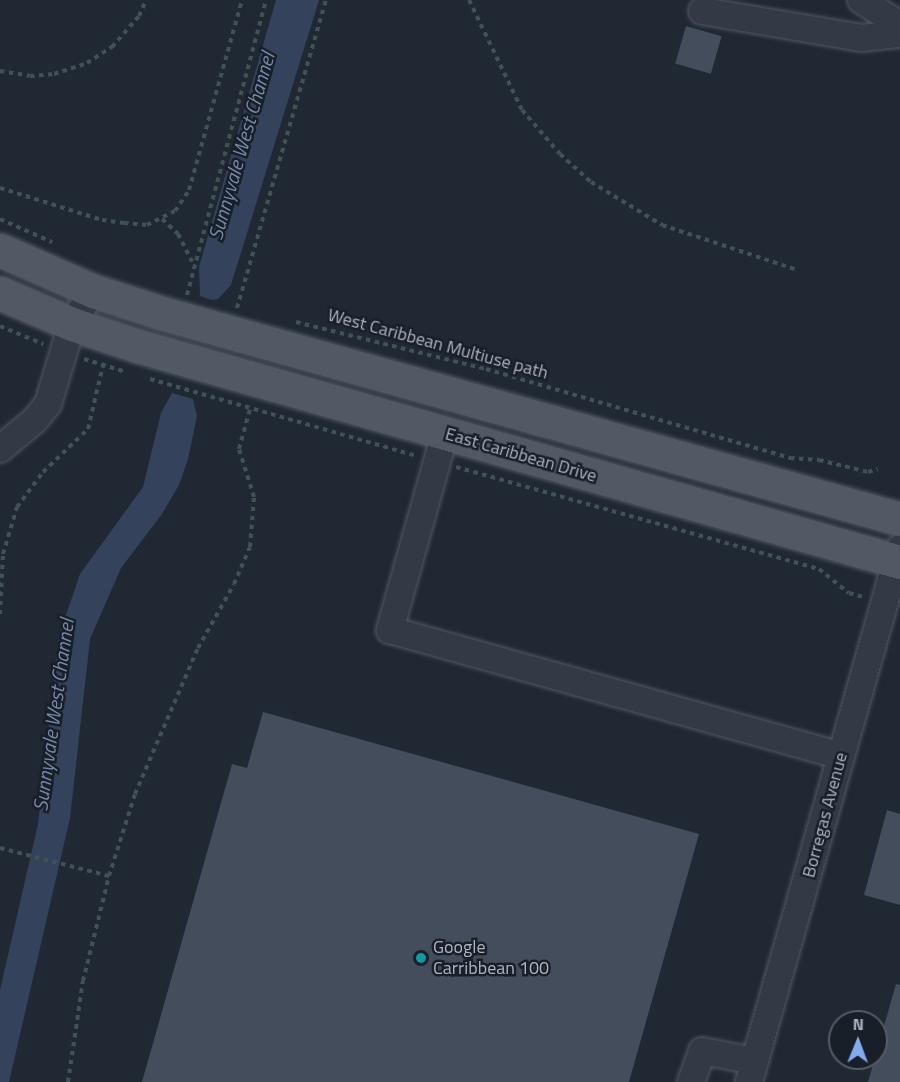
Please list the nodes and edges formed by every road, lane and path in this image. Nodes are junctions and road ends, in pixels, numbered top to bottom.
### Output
1 (146, 0) edge
2 (242, 0) edge
3 (266, 0) edge
4 (326, 0) edge
5 (469, 0) edge
6 (861, 0) edge
7 (702, 11) dead end
8 (900, 25) edge
9 (900, 34) edge
10 (0, 71) edge
11 (0, 188) edge
12 (0, 219) edge
13 (162, 219) junction
14 (57, 245) dead end
15 (0, 250) edge
16 (193, 263) junction
17 (797, 270) dead end
18 (93, 291) junction
19 (0, 293) edge
20 (196, 301) dead end
21 (174, 302) junction
22 (283, 321) dead end
23 (241, 322) junction
24 (72, 324) junction
25 (0, 326) edge
26 (44, 345) dead end
27 (80, 358) dead end
28 (103, 365) junction
29 (138, 366) junction
30 (250, 409) junction
31 (441, 447) junction
32 (0, 448) edge
33 (878, 470) dead end
34 (900, 519) edge
35 (899, 557) edge
36 (859, 595) dead end
37 (0, 614) edge
38 (841, 756) junction
39 (0, 848) edge
40 (109, 876) junction
41 (752, 1071) edge
42 (68, 1082) edge
43 (691, 1082) edge

1 - 10 path
2 - 13 path
3 - 16 path
4 - 23 path
5 - 17 path
6 - 8 street
7 - 9 street
11 - 13 path
12 - 14 path
13 - 16 path
15 - 18 main road
16 - 21 path
18 - 21 main road
18 - 24 street
19 - 24 main road, East Caribbean Drive
20 - 21 path
21 - 23 main road
22 - 33 path, West Caribbean Multiuse path
23 - 34 main road
24 - 29 main road, East Caribbean Drive
24 - 32 street
25 - 26 path
27 - 28 path
28 - 29 path
28 - 37 path
29 - 30 path
29 - 31 main road, East Caribbean Drive
30 - 31 path
30 - 40 path
31 - 35 main road, East Caribbean Drive
31 - 36 path
31 - 38 street
35 - 38 street, Borregas Avenue
38 - 41 street, Borregas Avenue
39 - 40 path
40 - 42 path
41 - 43 street

